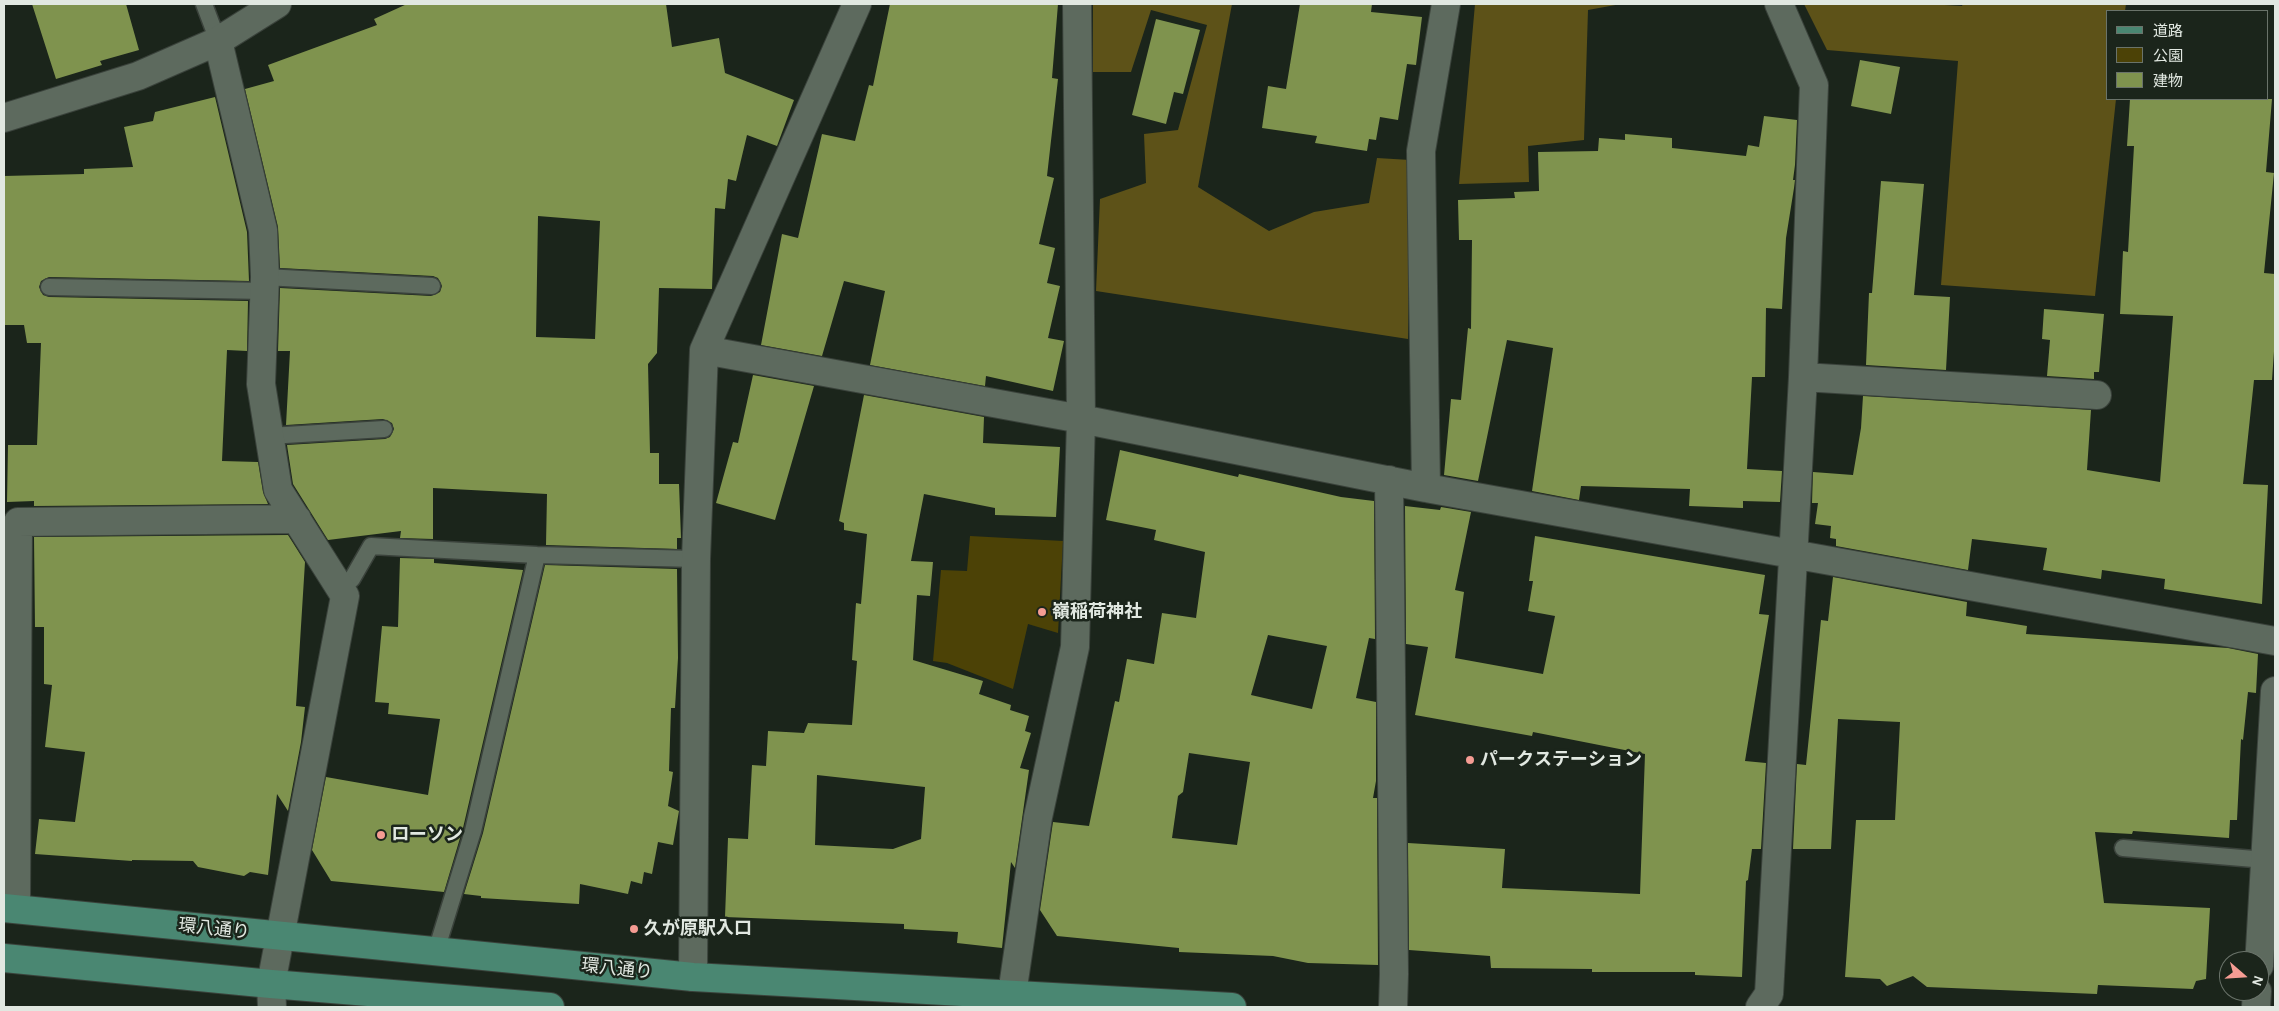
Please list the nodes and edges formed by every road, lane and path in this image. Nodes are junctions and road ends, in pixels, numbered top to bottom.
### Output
1 (204, 4) edge
2 (277, 4) edge
3 (857, 4) edge
4 (1077, 4) edge
5 (1446, 4) edge
6 (1779, 4) edge
7 (218, 41) junction
8 (4, 116) edge
9 (265, 284) junction
10 (432, 286) dead end
11 (49, 287) dead end
12 (704, 350) junction
13 (1803, 377) junction
14 (2097, 394) dead end
15 (1080, 419) junction
16 (384, 429) dead end
17 (269, 436) junction
18 (1389, 480) junction
19 (1426, 488) junction
20 (297, 520) junction
21 (1792, 553) junction
22 (537, 555) junction
23 (696, 559) junction
24 (340, 588) junction
25 (2275, 641) edge
26 (2275, 691) edge
27 (2123, 848) dead end
28 (2266, 860) junction
29 (10, 909) edge
30 (281, 935) junction
31 (436, 951) junction
32 (2260, 951) edge
33 (4, 958) edge
34 (693, 977) junction
35 (1012, 994) junction
36 (271, 996) edge
37 (550, 1007) edge
38 (1232, 1007) edge
39 (1393, 1007) edge
40 (1760, 1007) edge

1 - 7 lane
2 - 7 street
3 - 12 street
4 - 15 street
5 - 19 street
6 - 13 street
7 - 8 street
7 - 9 street
9 - 10 lane
9 - 11 lane
9 - 17 street
12 - 15 street
12 - 23 street
13 - 14 street
13 - 21 street
15 - 18 street
15 - 35 street
16 - 17 lane
17 - 20 street
18 - 19 street
18 - 39 street
19 - 21 street
20 - 24 street
20 - 29 street
21 - 25 street
21 - 40 street
22 - 23 lane
22 - 24 lane
22 - 31 lane
23 - 34 street
24 - 30 street
26 - 28 street
27 - 28 lane
28 - 32 street
29 - 30 main road, 環八通り
30 - 31 main road, 環八通り
30 - 36 street
31 - 34 main road, 環八通り
33 - 36 main road
34 - 35 main road, 環八通り
35 - 38 main road, 環八通り
36 - 37 main road

